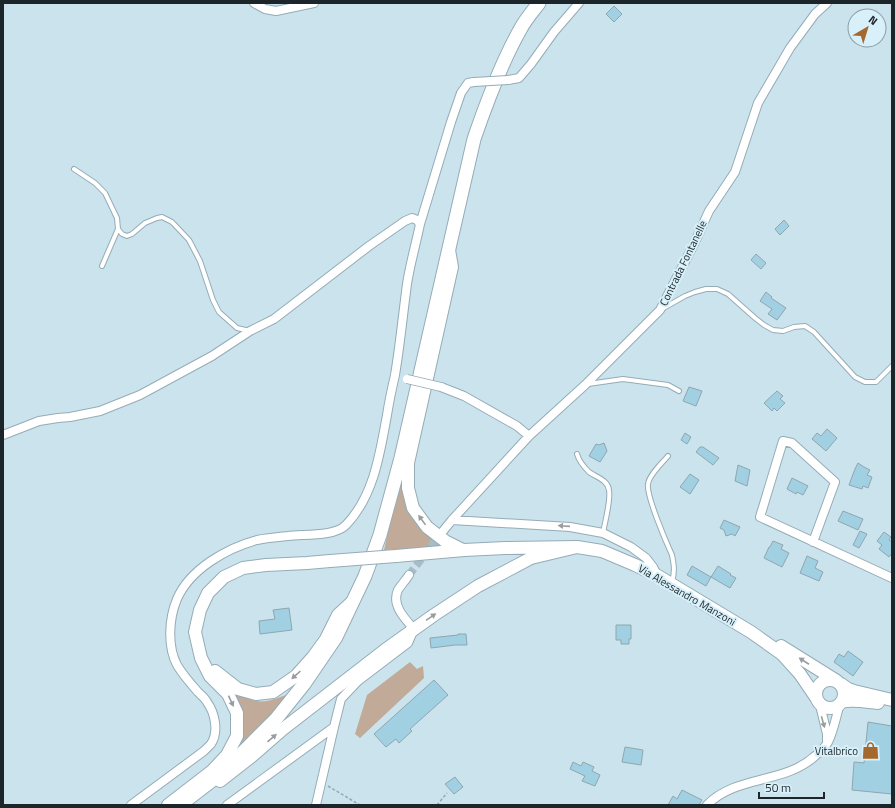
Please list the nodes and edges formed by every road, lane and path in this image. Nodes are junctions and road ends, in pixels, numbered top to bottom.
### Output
1 (254, 3) edge
2 (314, 3) edge
3 (539, 3) edge
4 (579, 3) edge
5 (827, 3) edge
6 (74, 169) dead end
7 (420, 224) junction
8 (118, 229) junction
9 (449, 250) junction
10 (102, 266) dead end
11 (660, 310) junction
12 (250, 331) junction
13 (892, 366) edge
14 (395, 374) junction
15 (585, 384) junction
16 (679, 391) dead end
17 (3, 435) edge
18 (529, 436) junction
19 (577, 454) dead end
20 (668, 456) dead end
21 (452, 520) junction
22 (443, 531) tunnel mouth
23 (603, 533) junction
24 (813, 542) junction
25 (577, 547) junction
26 (464, 550) junction
27 (409, 575) tunnel mouth
28 (658, 576) junction
29 (892, 578) edge
30 (671, 584) junction
31 (353, 600) junction
32 (414, 629) junction
33 (751, 632) junction
34 (201, 658) junction
35 (839, 683) junction
36 (818, 700) junction
37 (892, 702) edge
38 (841, 703) junction
39 (334, 727) junction
40 (827, 744) junction
41 (321, 782) junction
42 (447, 793) dead end
43 (131, 805) edge
44 (168, 805) edge
45 (180, 805) edge
46 (186, 805) edge
47 (227, 805) edge
48 (316, 805) edge
49 (360, 805) edge
50 (437, 805) edge
51 (707, 805) edge

1 - 2 street
3 - 9 main road
4 - 7 street, bridge
5 - 11 street, Contrada Fontanelle
6 - 8 lane
7 - 12 street
7 - 14 street
8 - 10 lane
8 - 12 lane
26 -> 9 main road
9 - 31 main road
11 - 13 lane
11 - 15 street, Contrada Fontanelle
12 - 17 street
14 - 18 street, bridge
14 - 43 street
15 - 16 lane
15 - 18 street, Contrada Fontanelle
18 - 21 street, Contrada Fontanelle
19 - 23 lane
20 - 30 lane
21 - 22 street, Contrada Fontanelle
23 -> 21 street
23 - 28 street
24 - 24 street
24 - 29 street
25 - 26 main road
25 - 28 main road, Via Alessandro Manzoni
32 -> 25 main road
26 - 34 main road, bridge
27 - 32 street
28 - 30 main road, Via Alessandro Manzoni
30 - 33 main road, Via Alessandro Manzoni
31 -> 34 main road
31 - 45 main road
32 - 39 street
46 -> 32 main road
35 -> 33 main road, Via Alessandro Manzoni
33 - 36 main road, Via Alessandro Manzoni
34 -> 44 main road
35 - 36 main road
35 - 37 main road, Via Alessandro Manzoni
35 - 38 main road
36 - 38 main road
36 -> 40 street
37 - 38 main road, Via Alessandro Manzoni
38 - 40 street
39 - 41 street
39 - 47 street
40 - 51 street
41 - 48 street
41 - 49 path
42 - 50 path

